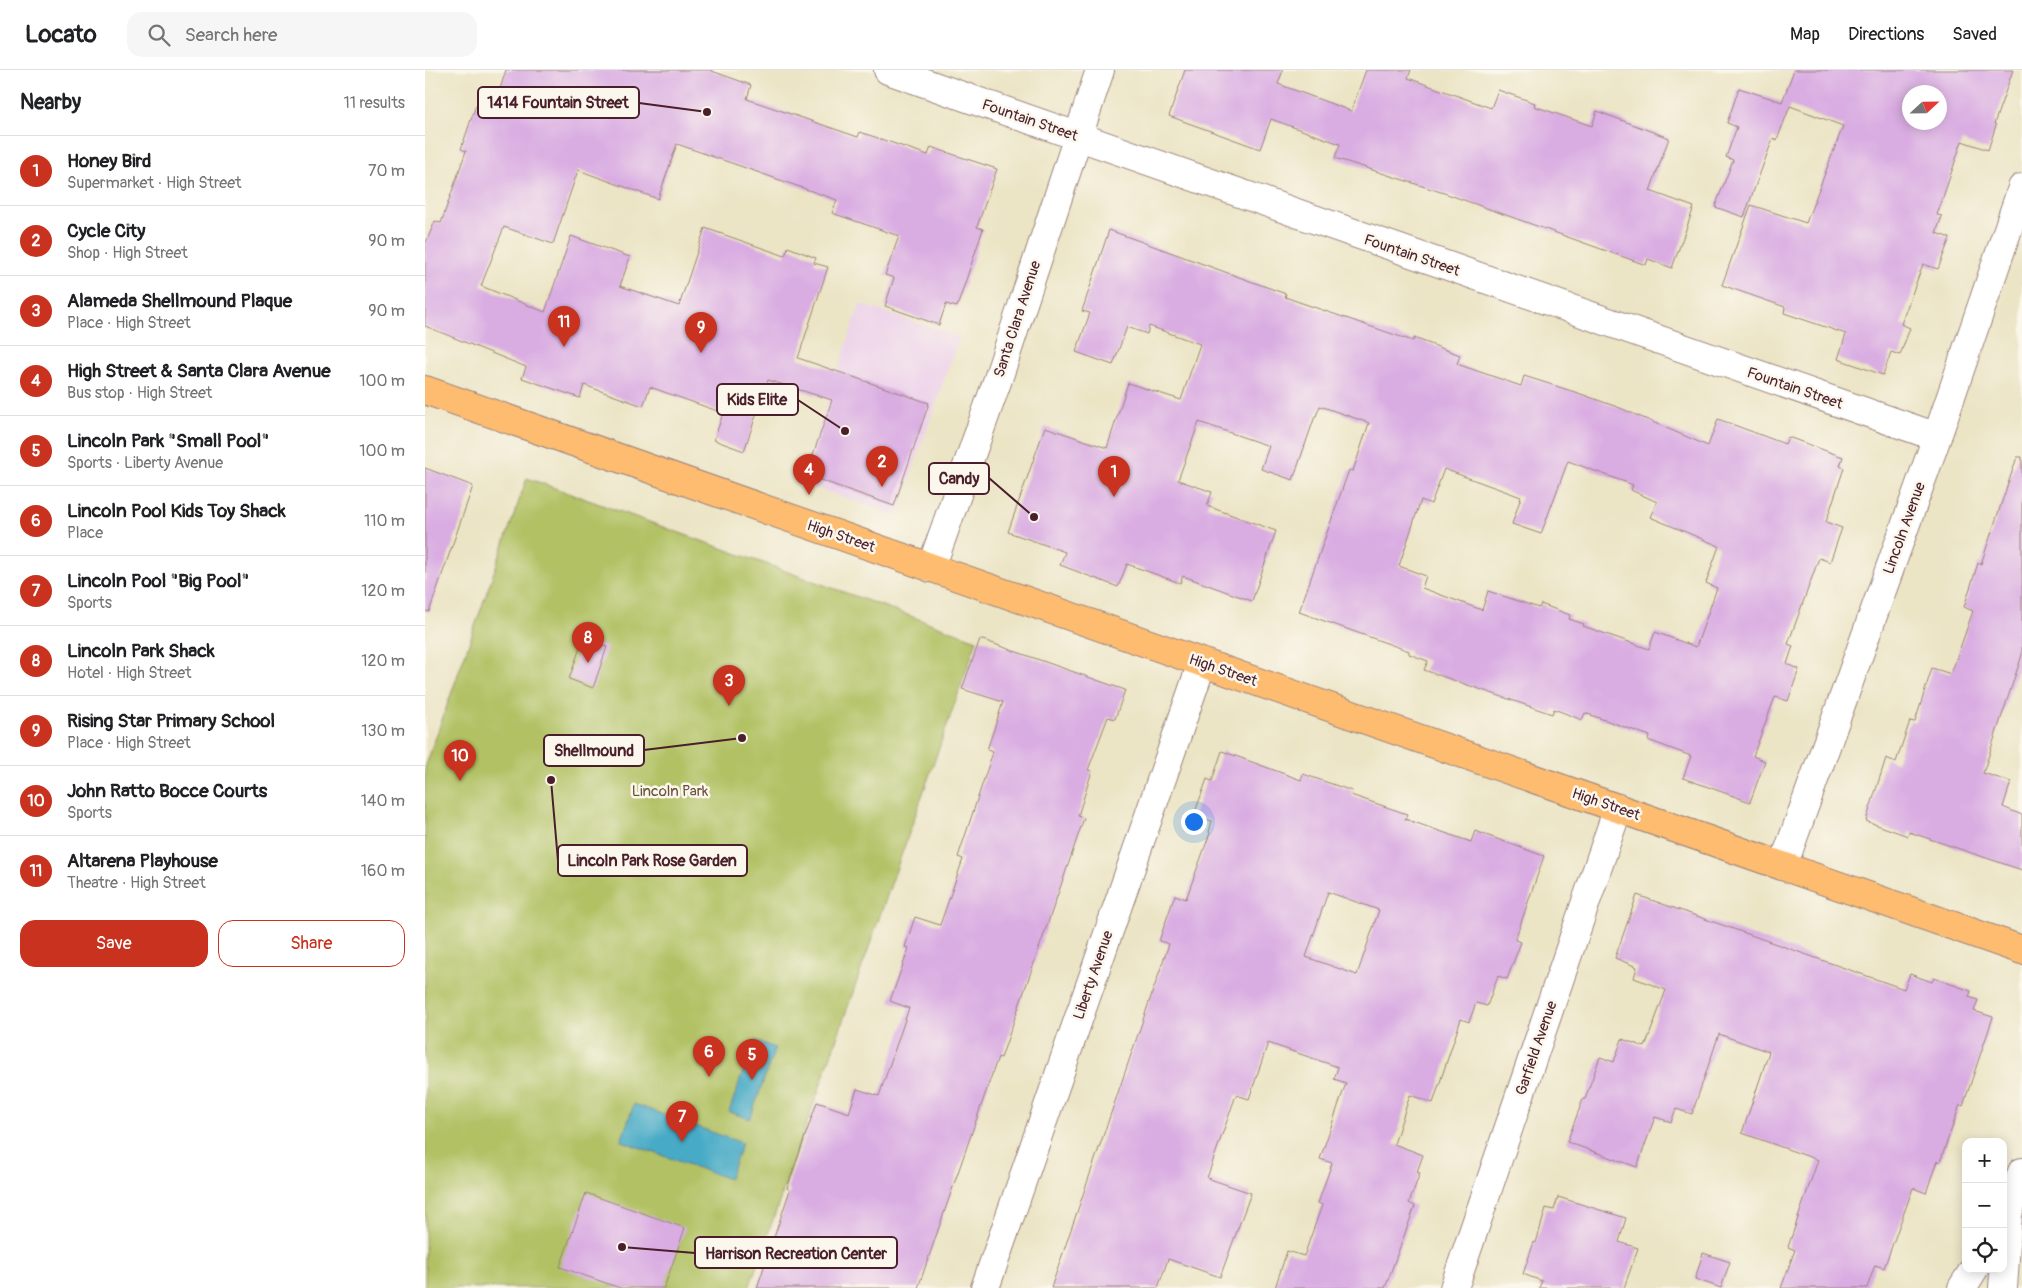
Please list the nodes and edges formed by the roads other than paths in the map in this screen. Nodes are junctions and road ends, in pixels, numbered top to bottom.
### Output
1 (888, 70) edge
2 (1100, 70) edge
3 (1077, 137) junction
4 (2022, 188) edge
5 (425, 390) edge
6 (1937, 437) junction
7 (931, 568) junction
8 (1202, 663) junction
9 (1618, 808) junction
10 (1783, 866) junction
11 (2022, 950) edge
12 (2022, 1172) edge
13 (2007, 1215) edge
14 (2006, 1228) edge
15 (1971, 1273) edge
16 (985, 1288) edge
17 (1454, 1288) edge
18 (1962, 1288) edge
19 (2003, 1288) edge

1 - 3 street, Fountain Street
2 - 3 street, Santa Clara Avenue
3 - 6 street, Fountain Street
3 - 7 street, Santa Clara Avenue
4 - 6 street, Lincoln Avenue
5 - 7 main road, High Street
6 - 10 street, Lincoln Avenue
7 - 8 main road, High Street
8 - 9 main road, High Street
8 - 16 street, Liberty Avenue
9 - 10 main road, High Street
9 - 17 street, Garfield Avenue
10 - 11 main road, High Street
12 - 13 street
14 - 19 street
15 - 18 street

